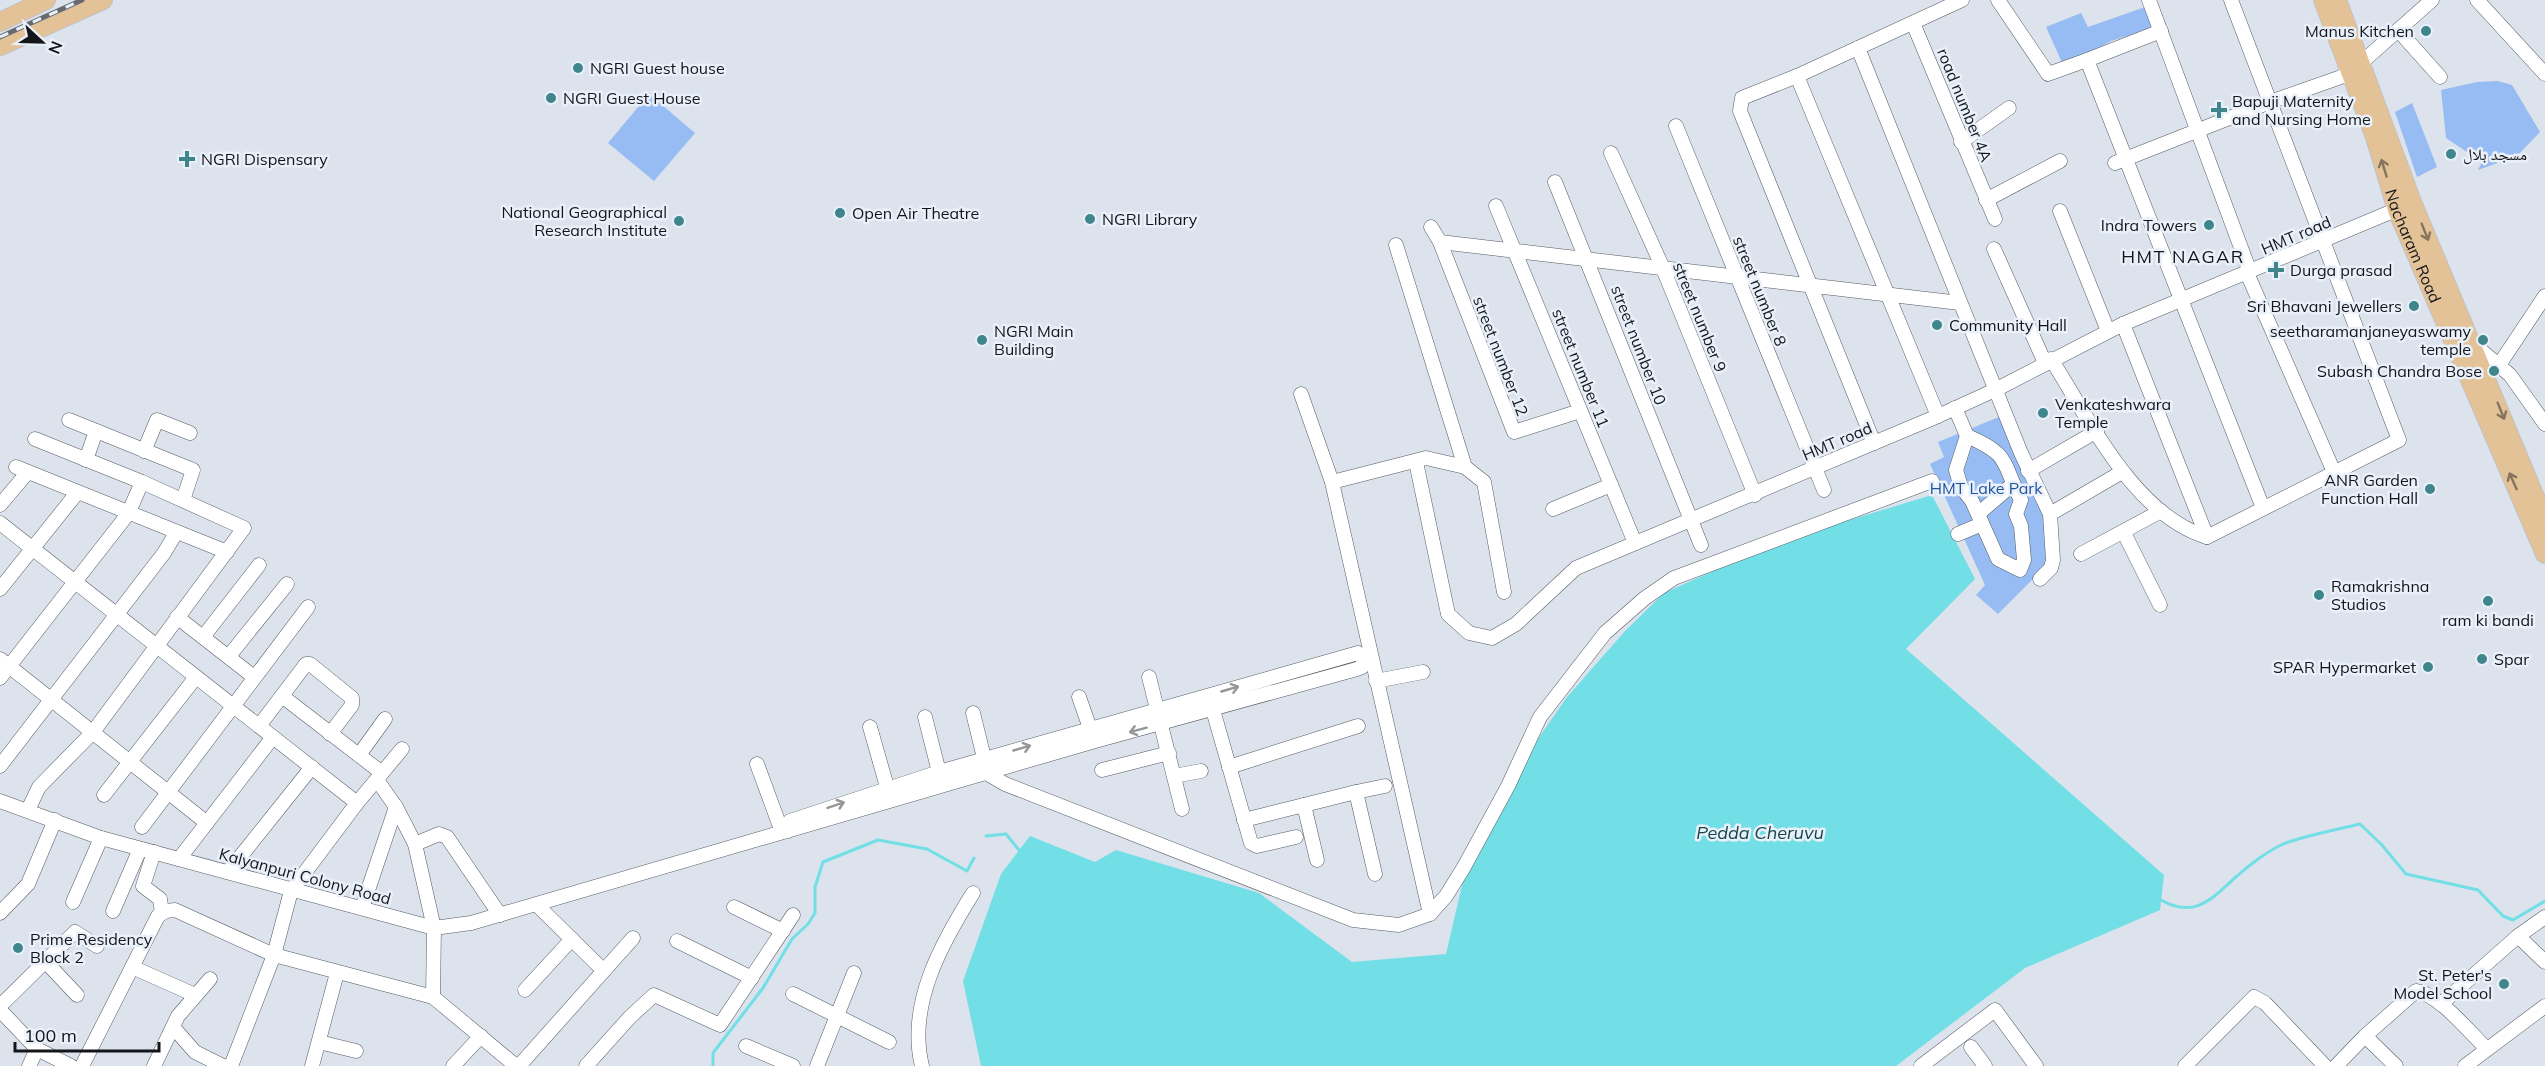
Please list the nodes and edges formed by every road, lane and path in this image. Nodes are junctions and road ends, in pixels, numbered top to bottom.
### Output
1 (46, 0) edge
2 (103, 0) edge
3 (1962, 0) edge
4 (1998, 0) edge
5 (2149, 0) edge
6 (2231, 0) edge
7 (2323, 0) edge
8 (2337, 0) edge
9 (2477, 0) edge
10 (2427, 2) edge
11 (0, 22) edge
12 (1913, 23) junction
13 (2398, 30) junction
14 (2161, 31) junction
15 (0, 46) edge
16 (1858, 48) junction
17 (2087, 60) junction
18 (2355, 68) junction
19 (2545, 74) edge
20 (1797, 76) junction
21 (2440, 77) dead end
22 (2270, 102) junction
23 (2008, 108) dead end
24 (1676, 126) dead end
25 (2196, 132) junction
26 (1961, 142) junction
27 (1611, 153) dead end
28 (2060, 160) dead end
29 (2120, 161) junction
30 (1555, 183) dead end
31 (1986, 200) junction
32 (1496, 206) dead end
33 (2405, 206) junction
34 (2060, 211) dead end
35 (1995, 219) dead end
36 (1431, 227) dead end
37 (1440, 242) junction
38 (2324, 242) junction
39 (1396, 244) dead end
40 (1994, 249) dead end
41 (1515, 250) junction
42 (1587, 259) junction
43 (1662, 266) junction
44 (2248, 272) junction
45 (1736, 276) junction
46 (1810, 284) junction
47 (1889, 295) junction
48 (2545, 296) edge
49 (2181, 302) junction
50 (1960, 303) junction
51 (2124, 324) junction
52 (2108, 331) junction
53 (2469, 339) junction
54 (2048, 361) junction
55 (2499, 365) junction
56 (2510, 375) junction
57 (2492, 389) junction
58 (1995, 390) junction
59 (1301, 394) dead end
60 (1955, 408) junction
61 (1580, 411) junction
62 (1938, 416) junction
63 (69, 420) dead end
64 (2545, 424) edge
65 (96, 431) junction
66 (2097, 431) junction
67 (190, 433) dead end
68 (1966, 436) junction
69 (35, 440) dead end
70 (1874, 443) junction
71 (144, 451) junction
72 (86, 460) junction
73 (1416, 462) junction
74 (1465, 467) junction
75 (1815, 468) junction
76 (2028, 471) junction
77 (2122, 472) junction
78 (2334, 472) junction
79 (1932, 481) dead end
80 (142, 482) junction
81 (1332, 482) junction
82 (2013, 484) junction
83 (1611, 485) junction
84 (1824, 490) dead end
85 (77, 493) junction
86 (1755, 495) junction
87 (183, 500) junction
88 (0, 505) edge
89 (2263, 508) junction
90 (1553, 509) dead end
91 (2162, 512) junction
92 (128, 514) junction
93 (2050, 514) junction
94 (1980, 519) junction
95 (1689, 520) junction
96 (0, 523) edge
97 (176, 533) junction
98 (2124, 533) junction
99 (1959, 534) dead end
100 (2543, 536) edge
101 (2207, 537) junction
102 (1635, 543) junction
103 (1701, 545) dead end
104 (32, 549) junction
105 (227, 552) junction
106 (2081, 554) dead end
107 (259, 565) dead end
108 (2040, 579) dead end
109 (75, 582) junction
110 (286, 584) dead end
111 (0, 589) edge
112 (1504, 592) dead end
113 (2160, 605) dead end
114 (308, 607) dead end
115 (117, 614) junction
116 (177, 617) junction
117 (203, 637) junction
118 (157, 645) junction
119 (229, 656) junction
120 (5, 663) edge
121 (1309, 667) junction
122 (1423, 672) dead end
123 (196, 677) junction
124 (254, 677) junction
125 (1149, 677) dead end
126 (0, 678) edge
127 (1313, 681) junction
128 (1376, 681) junction
129 (282, 696) junction
130 (1209, 696) junction
131 (1079, 697) dead end
132 (51, 699) junction
133 (234, 706) junction
134 (1156, 709) junction
135 (1213, 710) junction
136 (973, 713) dead end
137 (926, 717) dead end
138 (385, 719) dead end
139 (1161, 723) junction
140 (259, 726) junction
141 (1358, 726) dead end
142 (870, 727) dead end
143 (1090, 728) junction
144 (93, 732) junction
145 (330, 734) junction
146 (273, 736) junction
147 (1095, 741) junction
148 (402, 749) dead end
149 (1168, 753) junction
150 (359, 755) junction
151 (985, 759) junction
152 (131, 762) junction
153 (757, 764) dead end
154 (0, 766) edge
155 (312, 767) junction
156 (1229, 767) junction
157 (1102, 770) dead end
158 (1201, 771) dead end
159 (939, 772) junction
160 (988, 774) junction
161 (1174, 776) junction
162 (379, 777) junction
163 (1385, 786) dead end
164 (168, 792) junction
165 (1356, 792) junction
166 (890, 794) junction
167 (104, 795) dead end
168 (0, 801) edge
169 (357, 802) junction
170 (1304, 805) junction
171 (396, 807) junction
172 (1182, 809) dead end
173 (28, 810) junction
174 (55, 820) junction
175 (1244, 820) junction
176 (207, 824) junction
177 (142, 827) dead end
178 (785, 831) junction
179 (1296, 837) dead end
180 (101, 838) junction
181 (415, 844) junction
182 (140, 849) junction
183 (154, 852) junction
184 (179, 859) junction
185 (1317, 860) dead end
186 (228, 872) junction
187 (1375, 874) dead end
188 (291, 891) junction
189 (973, 893) dead end
190 (73, 902) dead end
191 (537, 904) junction
192 (734, 907) dead end
193 (362, 908) junction
194 (113, 911) dead end
195 (0, 913) edge
196 (162, 913) junction
197 (1430, 914) junction
198 (501, 915) junction
199 (793, 915) dead end
200 (2545, 917) edge
201 (434, 928) junction
202 (783, 931) junction
203 (2518, 936) junction
204 (633, 938) dead end
205 (572, 939) junction
206 (677, 941) dead end
207 (98, 946) dead end
208 (274, 955) junction
209 (45, 961) junction
210 (2545, 962) edge
211 (132, 967) junction
212 (603, 970) junction
213 (337, 973) junction
214 (854, 973) dead end
215 (752, 978) junction
216 (210, 979) dead end
217 (525, 990) dead end
218 (794, 994) dead end
219 (76, 995) dead end
220 (195, 995) junction
221 (434, 997) junction
222 (2441, 1004) junction
223 (2545, 1006) edge
224 (0, 1008) edge
225 (837, 1016) junction
226 (172, 1027) junction
227 (481, 1036) junction
228 (2365, 1036) junction
229 (319, 1042) junction
230 (889, 1042) dead end
231 (746, 1046) dead end
232 (1971, 1047) dead end
233 (38, 1049) junction
234 (2487, 1049) junction
235 (356, 1051) dead end
236 (29, 1066) edge
237 (71, 1066) edge
238 (82, 1066) edge
239 (154, 1066) edge
240 (223, 1066) edge
241 (231, 1066) edge
242 (312, 1066) edge
243 (453, 1066) edge
244 (518, 1066) edge
245 (586, 1066) edge
246 (793, 1066) edge
247 (817, 1066) edge
248 (922, 1066) edge
249 (1921, 1066) edge
250 (1985, 1066) edge
251 (2036, 1066) edge
252 (2186, 1066) edge
253 (2325, 1066) edge
254 (2336, 1066) edge
255 (2396, 1066) edge
256 (2464, 1066) edge

1 - 11 main road
2 - 15 main road
3 - 12 street
4 - 17 street
5 - 14 street
6 - 22 street
7 - 18 main road, Nacharam Road
8 - 18 main road, Nacharam Road
9 - 19 street
10 - 13 street
12 - 16 street
12 - 26 street, road number 4A
13 - 18 street
13 - 21 street
14 - 17 street
14 - 25 street
16 - 20 street
16 - 50 street
17 - 29 street
18 - 22 street
18 - 33 main road, Nacharam Road
20 - 46 street
20 - 47 street
22 - 25 street
22 - 38 street
23 - 26 street
24 - 45 street, street number 8
25 - 29 street
25 - 44 street
26 - 31 street, road number 4A
27 - 43 street, street number 9
28 - 31 street
29 - 49 street
30 - 42 street, street number 10
31 - 35 street, road number 4A
32 - 41 street, street number 11
33 - 38 street, HMT road
33 -> 53 main road, Nacharam Road
100 -> 33 main road, Nacharam Road
34 - 52 street
36 - 37 street, street number 12
37 - 41 street
37 - 61 street, street number 12
38 - 44 street, HMT road
38 - 78 street
39 - 74 street
40 - 54 street
41 - 42 street
41 - 61 street, street number 11
42 - 43 street
42 - 95 street, street number 10
43 - 45 street
43 - 86 street, street number 9
44 - 49 street, HMT road
44 - 78 street
45 - 46 street
45 - 75 street, street number 8
46 - 47 street
46 - 70 street
47 - 50 street
47 - 62 street
48 - 55 street
49 - 51 street, HMT road
49 - 89 street
50 - 58 street
51 - 52 street, HMT road
51 - 101 street
52 - 54 street, HMT road
53 - 55 street
53 - 57 main road, Nacharam Road
54 - 58 street, HMT road
54 - 66 street
55 - 56 street
56 - 57 street
56 - 64 street
57 -> 100 main road, Nacharam Road
58 - 60 street, HMT road
58 - 76 street
59 - 81 street
60 - 62 street, HMT road
60 - 68 street
61 - 83 street, street number 11
62 - 70 street, HMT road
63 - 65 street
65 - 71 street
65 - 72 street
66 - 76 street
66 - 77 street
67 - 71 street
68 - 82 street
68 - 94 street
69 - 72 street
70 - 75 street, HMT road
71 - 87 street
72 - 80 street
73 - 74 street
73 - 81 street
73 - 102 street, HMT road
74 - 112 street
75 - 84 street, street number 8
75 - 86 street, HMT road
76 - 93 street
77 - 91 street
77 - 93 street
78 - 89 street
79 - 197 street
80 - 87 street
80 - 92 street
81 - 128 street
82 - 94 street
82 - 94 street
83 - 90 street
83 - 102 street, street number 11
85 - 88 street
85 - 92 street
85 - 104 street
86 - 95 street, HMT road
87 - 105 street
89 - 101 street
91 - 98 street
91 - 101 street
92 - 97 street
92 - 109 street
93 - 108 street
94 - 99 street
95 - 102 street, HMT road
95 - 103 street, street number 10
96 - 104 street
97 - 105 street
97 - 115 street
98 - 106 street
98 - 113 street
104 - 109 street
104 - 111 street
105 - 116 street
107 - 117 street
109 - 115 street
109 - 120 street
110 - 119 street
114 - 124 street
115 - 118 street
115 - 132 street
116 - 117 street
116 - 118 street
117 - 119 street
118 - 123 street
118 - 144 street
119 - 124 street
120 - 126 street
120 - 132 street
121 - 127 street
121 - 127 street
130 -> 121 street
122 - 128 street
123 - 133 street
123 - 152 street
124 - 133 street
125 - 134 street
127 - 135 street
128 - 197 street
129 - 140 street
129 - 145 street
129 - 145 street
130 - 134 street
130 - 135 street
131 - 143 street
132 - 144 street
132 - 154 street
133 - 140 street
133 - 164 street
134 - 139 street
134 - 143 street
135 - 139 street
135 - 156 street
136 - 151 street
137 - 159 street
138 - 150 street
139 -> 147 street
139 - 149 street
140 - 146 street
141 - 156 street
142 - 166 street
143 - 147 street
151 -> 143 street
144 - 152 street
144 - 173 street
145 - 150 street
146 - 155 street
146 - 176 street
147 - 160 street
148 - 162 street
149 - 157 street
149 - 161 street
150 - 162 street
151 - 159 street
151 - 160 street
152 - 164 street
152 - 167 street
153 - 178 street
155 - 169 street
155 - 186 street
156 - 175 street
158 - 161 street
159 - 166 street
160 - 166 street
160 - 197 street
161 - 172 street
162 - 169 street
162 - 171 street
163 - 165 street
164 - 176 street
164 - 177 street
165 - 170 street
165 - 187 street
166 - 178 street
168 - 173 street, Kalyanpuri Colony Road
169 - 188 street
170 - 175 street
170 - 185 street
171 - 181 street
171 - 193 street
173 - 174 street, Kalyanpuri Colony Road
174 - 180 street, Kalyanpuri Colony Road
174 - 195 street
175 - 179 street
176 - 184 street
178 - 191 street
180 - 182 street, Kalyanpuri Colony Road
180 - 190 street
181 - 198 street
181 - 201 street
182 - 183 street, Kalyanpuri Colony Road
182 - 194 street
183 - 184 street, Kalyanpuri Colony Road
183 - 196 street
184 - 186 street, Kalyanpuri Colony Road
186 - 188 street, Kalyanpuri Colony Road
188 - 193 street, Kalyanpuri Colony Road
188 - 208 street
189 - 248 street
191 - 198 street
191 - 205 street
192 - 202 street
193 - 201 street, Kalyanpuri Colony Road
196 - 208 street
196 - 211 street
198 - 201 street
199 - 202 street
200 - 203 street
201 - 221 street
202 - 215 street
203 - 210 street
203 - 222 street
204 - 212 street
205 - 212 street
205 - 217 street
206 - 215 street
207 - 209 street
208 - 213 street
208 - 241 street
209 - 219 street
209 - 224 street
211 - 220 street
211 - 238 street
212 - 244 street
213 - 221 street
213 - 229 street
214 - 225 street
215 - 245 street
216 - 220 street
218 - 225 street
220 - 226 street
221 - 227 street
222 - 228 street
222 - 234 street
223 - 234 street
224 - 233 street
225 - 230 street
225 - 247 street
226 - 239 street
226 - 240 street
227 - 243 street
227 - 244 street
228 - 254 street
228 - 255 street
229 - 235 street
229 - 242 street
231 - 246 street
232 - 250 street
233 - 236 street
233 - 237 street
234 - 256 street
249 - 251 street
252 - 253 street

